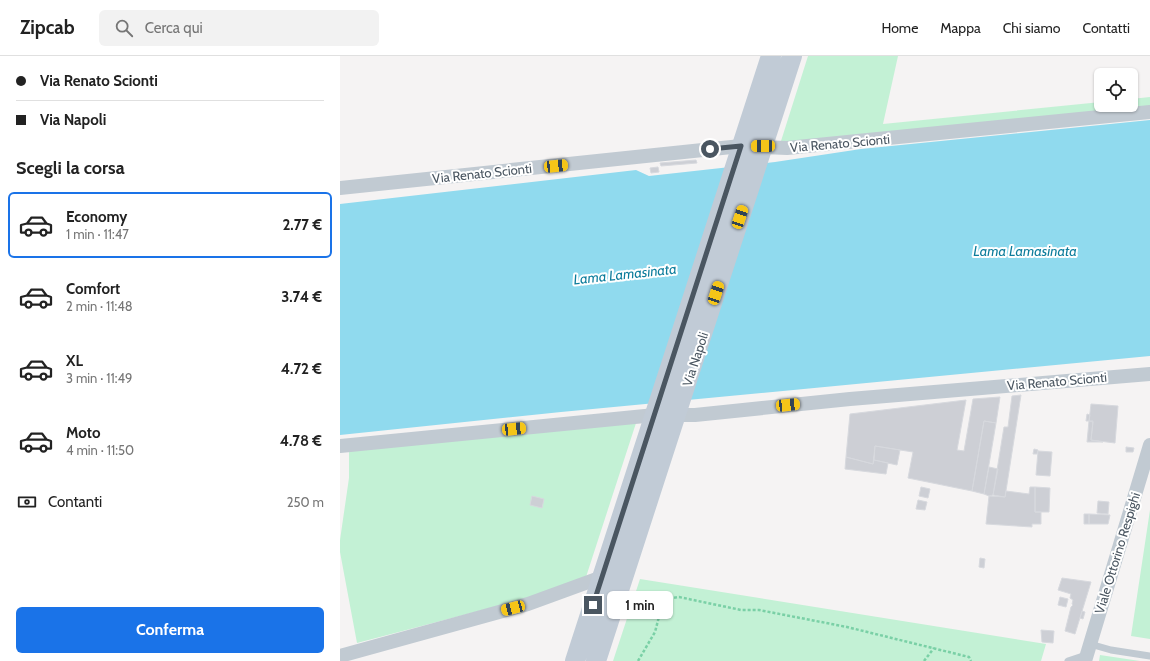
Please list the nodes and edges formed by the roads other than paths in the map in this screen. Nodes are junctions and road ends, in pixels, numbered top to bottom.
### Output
1 (770, 56) edge
2 (792, 56) edge
3 (1150, 112) edge
4 (761, 151) junction
5 (739, 152) junction
6 (340, 188) edge
7 (1150, 374) edge
8 (656, 415) junction
9 (677, 415) junction
10 (1150, 445) edge
11 (340, 446) edge
12 (602, 577) junction
13 (1087, 653) edge
14 (340, 656) edge
15 (1150, 656) edge
16 (575, 661) edge
17 (596, 661) edge
18 (1068, 661) edge

1 - 5 main road, Via Napoli
2 - 4 main road, Via Napoli
3 - 4 street, Via Renato Scionti
4 - 5 street, Via Renato Scionti
4 - 9 main road, Via Napoli
5 - 6 street, Via Renato Scionti
5 - 8 main road, Via Napoli
7 - 9 street, Via Renato Scionti
8 - 11 street
8 - 12 main road, Via Napoli
9 - 17 main road, Via Napoli
10 - 13 street, Viale Ottorino Respighi
12 - 14 street
12 - 16 main road, Via Napoli
13 - 15 lane
13 - 18 lane

